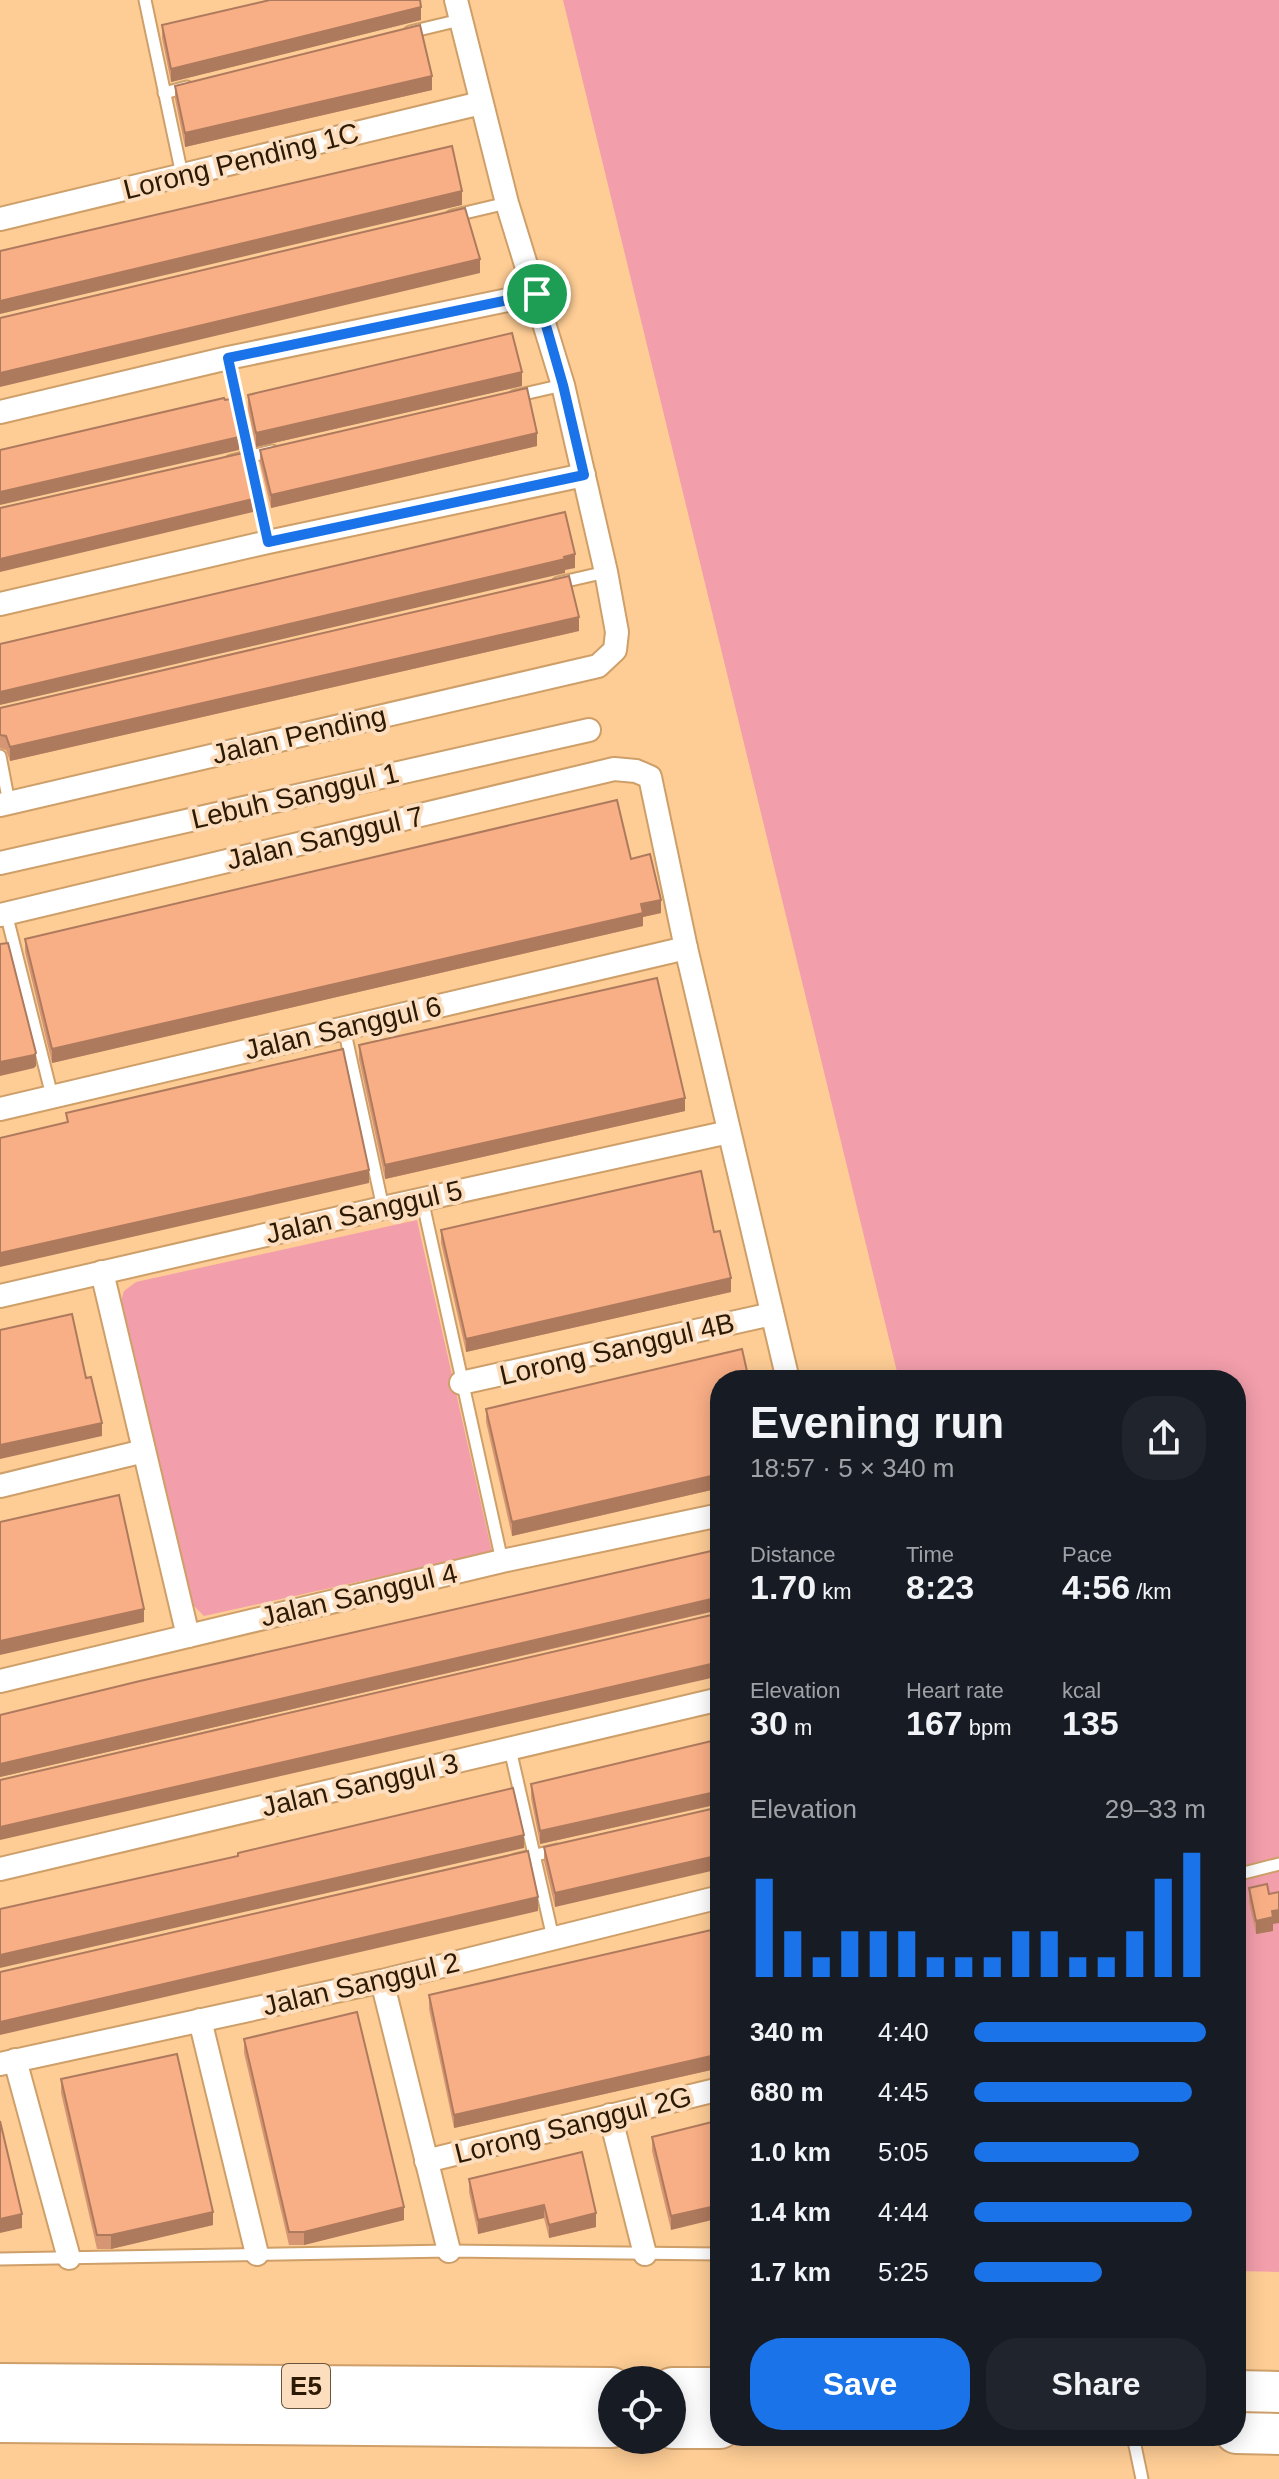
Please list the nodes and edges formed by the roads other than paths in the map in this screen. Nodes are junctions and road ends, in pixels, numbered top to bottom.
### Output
1 (145, 0) edge
2 (458, 10) edge
3 (401, 34) edge
4 (194, 86) edge
5 (164, 93) junction
6 (481, 103) junction
7 (182, 175) junction
8 (507, 203) junction
9 (445, 217) edge
10 (0, 219) edge
11 (537, 294) junction
12 (228, 358) junction
13 (563, 385) junction
14 (503, 399) edge
15 (0, 412) edge
16 (280, 450) edge
17 (250, 456) junction
18 (221, 463) edge
19 (584, 475) junction
20 (268, 542) junction
21 (606, 572) junction
22 (544, 586) edge
23 (0, 604) edge
24 (589, 730) dead end
25 (0, 756) edge
26 (5, 804) edge
27 (0, 863) edge
28 (3, 914) edge
29 (686, 948) junction
30 (344, 1028) junction
31 (52, 1096) junction
32 (0, 1109) edge
33 (729, 1132) junction
34 (422, 1199) junction
35 (383, 1208) junction
36 (102, 1272) junction
37 (0, 1296) edge
38 (772, 1314) junction
39 (786, 1370) edge
40 (461, 1383) junction
41 (144, 1451) junction
42 (0, 1486) edge
43 (710, 1517) edge
44 (502, 1561) junction
45 (188, 1636) junction
46 (0, 1681) edge
47 (710, 1701) edge
48 (510, 1749) junction
49 (565, 1848) edge
50 (534, 1855) junction
51 (503, 1862) edge
52 (1279, 1864) edge
53 (0, 1869) edge
54 (1246, 1872) edge
55 (710, 1899) edge
56 (553, 1938) junction
57 (382, 1981) junction
58 (200, 2020) junction
59 (8, 2062) edge
60 (710, 2091) edge
61 (610, 2115) junction
62 (426, 2161) junction
63 (449, 2251) junction
64 (257, 2254) junction
65 (645, 2254) junction
66 (710, 2254) edge
67 (69, 2258) junction
68 (0, 2259) edge
69 (0, 2360) edge
70 (0, 2384) edge
71 (240, 2386) junction
72 (598, 2388) edge
73 (686, 2388) edge
74 (710, 2388) edge
75 (1246, 2391) edge
76 (1279, 2392) edge
77 (0, 2422) edge
78 (598, 2427) edge
79 (686, 2428) edge
80 (710, 2428) edge
81 (1246, 2433) edge
82 (1279, 2434) edge
83 (1135, 2446) edge
84 (1142, 2479) edge

1 - 5 lane
2 - 3 lane
2 - 6 street
4 - 5 lane
5 - 7 lane
6 - 7 street, Lorong Pending 1C
6 - 8 street
7 - 10 street, Lorong Pending 1C
8 - 9 lane
8 - 11 street
11 - 12 street
11 - 13 street
12 - 15 street
12 - 17 lane
13 - 14 lane
13 - 19 street
16 - 17 lane
17 - 18 lane
17 - 20 lane
19 - 20 street
19 - 21 street
20 - 23 street
21 - 22 lane
21 - 26 street, Jalan Pending
24 - 27 street, Lebuh Sanggul 1
25 - 26 lane
28 - 29 street, Jalan Sanggul 7
28 - 31 lane
29 - 30 street, Jalan Sanggul 6
29 - 33 street
30 - 31 street, Jalan Sanggul 6
30 - 35 lane
31 - 32 street, Jalan Sanggul 6
33 - 34 street, Jalan Sanggul 5
33 - 38 street
34 - 35 street, Jalan Sanggul 5
34 - 40 lane
35 - 36 street, Jalan Sanggul 5
36 - 37 street, Jalan Sanggul 5
36 - 41 street
38 - 39 street
38 - 40 street, Lorong Sanggul 4B
40 - 44 lane
41 - 42 street
41 - 45 street
43 - 44 street, Jalan Sanggul 4
44 - 45 street, Jalan Sanggul 4
45 - 46 street, Jalan Sanggul 4
47 - 48 street, Jalan Sanggul 3
48 - 50 lane
48 - 53 street, Jalan Sanggul 3
49 - 50 lane
50 - 51 lane
50 - 56 lane
52 - 54 lane
55 - 56 street, Jalan Sanggul 2
56 - 57 street, Jalan Sanggul 2
57 - 58 street, Jalan Sanggul 2
57 - 62 street
58 - 59 street, Jalan Sanggul 2
58 - 64 street
59 - 67 street
60 - 61 street, Lorong Sanggul 2G
61 - 62 street, Lorong Sanggul 2G
61 - 65 street
62 - 63 street
63 - 64 lane
63 - 65 lane
64 - 67 lane
65 - 66 lane
67 - 68 lane
69 - 71 highway
70 - 71 highway, E5
71 - 72 highway, E5
73 - 74 highway
75 - 76 highway
77 - 78 highway, E5
79 - 80 highway
81 - 82 highway
83 - 84 lane

